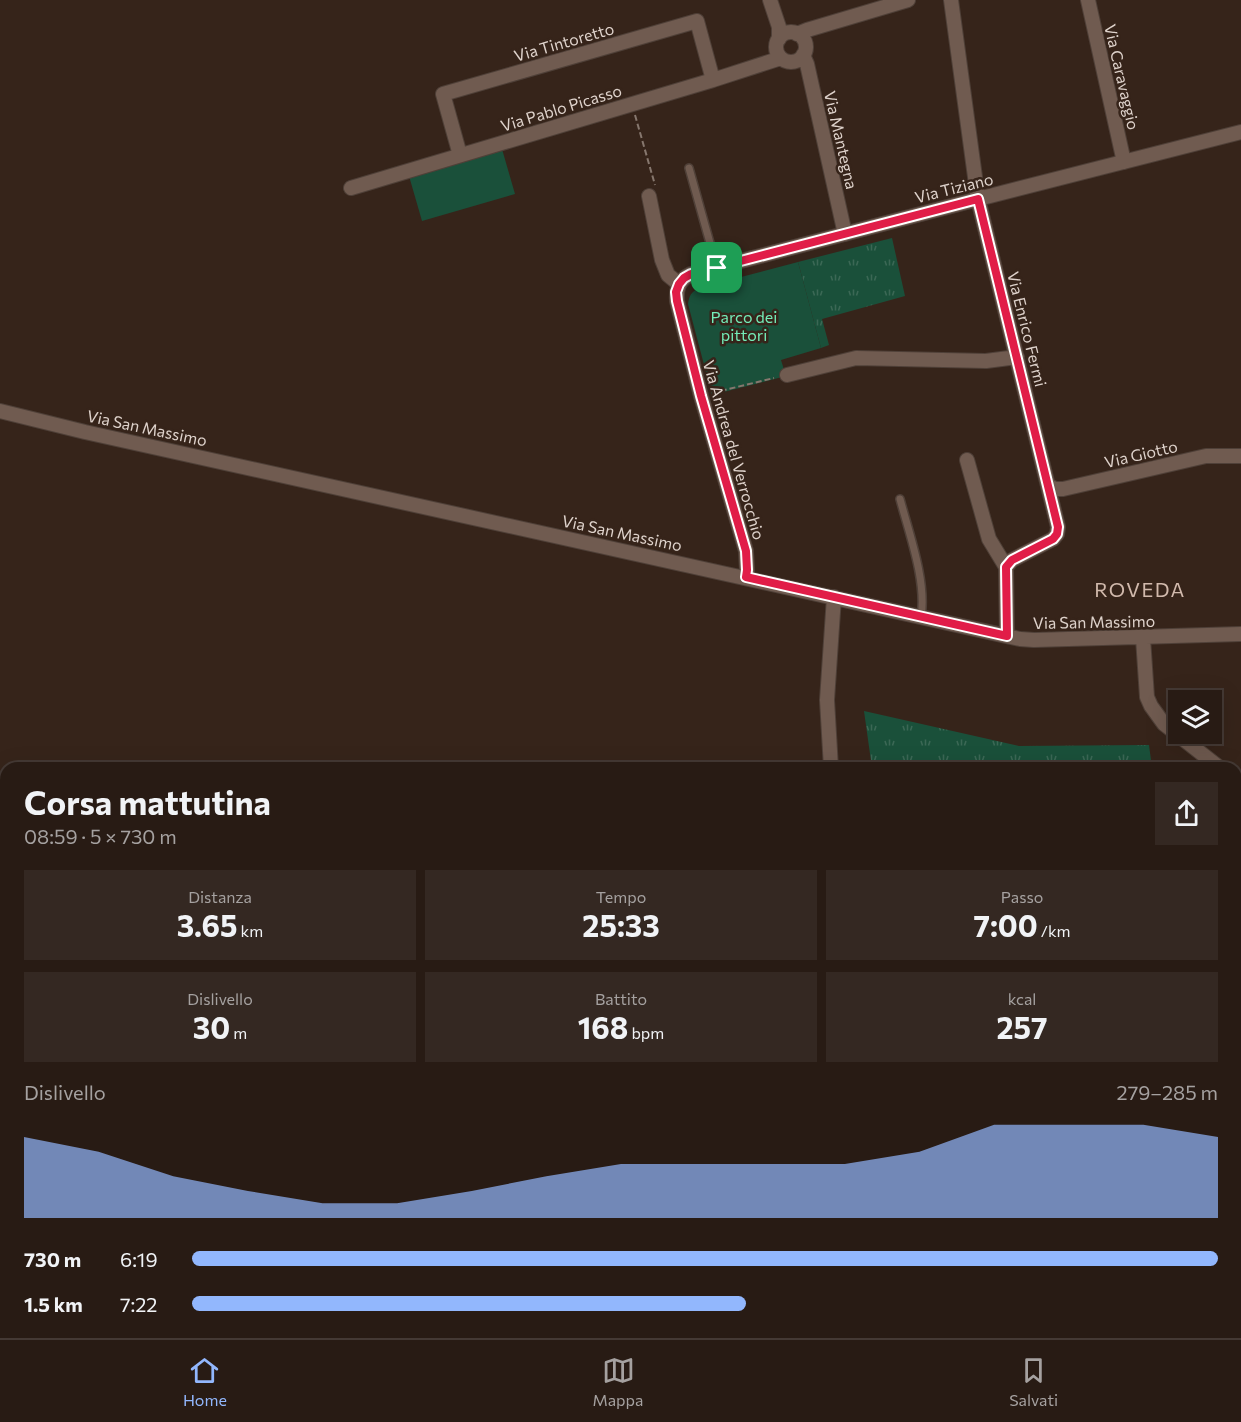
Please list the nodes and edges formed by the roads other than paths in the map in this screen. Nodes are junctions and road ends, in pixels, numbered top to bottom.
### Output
1 (771, 0) edge
2 (908, 0) edge
3 (951, 0) edge
4 (1088, 0) edge
5 (797, 34) junction
6 (778, 39) junction
7 (803, 55) junction
8 (781, 58) junction
9 (713, 80) junction
10 (1241, 132) edge
11 (460, 155) junction
12 (1124, 162) junction
13 (688, 168) dead end
14 (351, 188) dead end
15 (649, 196) road end
16 (978, 199) junction
17 (845, 234) junction
18 (717, 268) junction
19 (679, 284) junction
20 (1017, 357) junction
21 (787, 375) road end
22 (0, 411) edge
23 (1241, 456) edge
24 (967, 460) dead end
25 (1049, 486) junction
26 (900, 499) dead end
27 (1006, 567) junction
28 (746, 577) junction
29 (834, 597) junction
30 (921, 616) junction
31 (1241, 634) edge
32 (1007, 636) junction
33 (1117, 638) junction
34 (1143, 638) junction
35 (1144, 665) junction
36 (831, 762) edge
37 (1212, 762) edge

1 - 6 street
2 - 5 street
3 - 16 street, Via Enrico Fermi
4 - 12 street, Via Caravaggio
5 - 6 street
5 - 7 street
6 - 8 street
7 - 8 street
7 - 17 street, Via Mantegna
8 - 9 street, Via Pablo Picasso
9 - 11 street, Via Pablo Picasso
9 - 11 street, Via Tintoretto
10 - 12 street, Via Tiziano
11 - 14 street, Via Pablo Picasso
12 - 16 street, Via Tiziano
13 - 18 lane
15 - 19 street
16 - 17 street, Via Tiziano
16 - 20 street, Via Enrico Fermi
17 - 18 street, Via Tiziano
18 - 19 street, Via Tiziano
19 - 28 street, Via Andrea del Verrocchio
20 - 21 street
20 - 25 street, Via Enrico Fermi
22 - 28 street, Via San Massimo
23 - 25 street, Via Giotto
24 - 27 street
25 - 27 street, Via Enrico Fermi
26 - 30 lane
27 - 32 street
28 - 29 street, Via San Massimo
29 - 30 street, Via San Massimo
29 - 36 street
30 - 32 street, Via San Massimo
31 - 34 street, Via San Massimo
32 - 33 street, Via San Massimo
33 - 34 street, Via San Massimo
33 - 35 street
34 - 35 street
35 - 37 street

